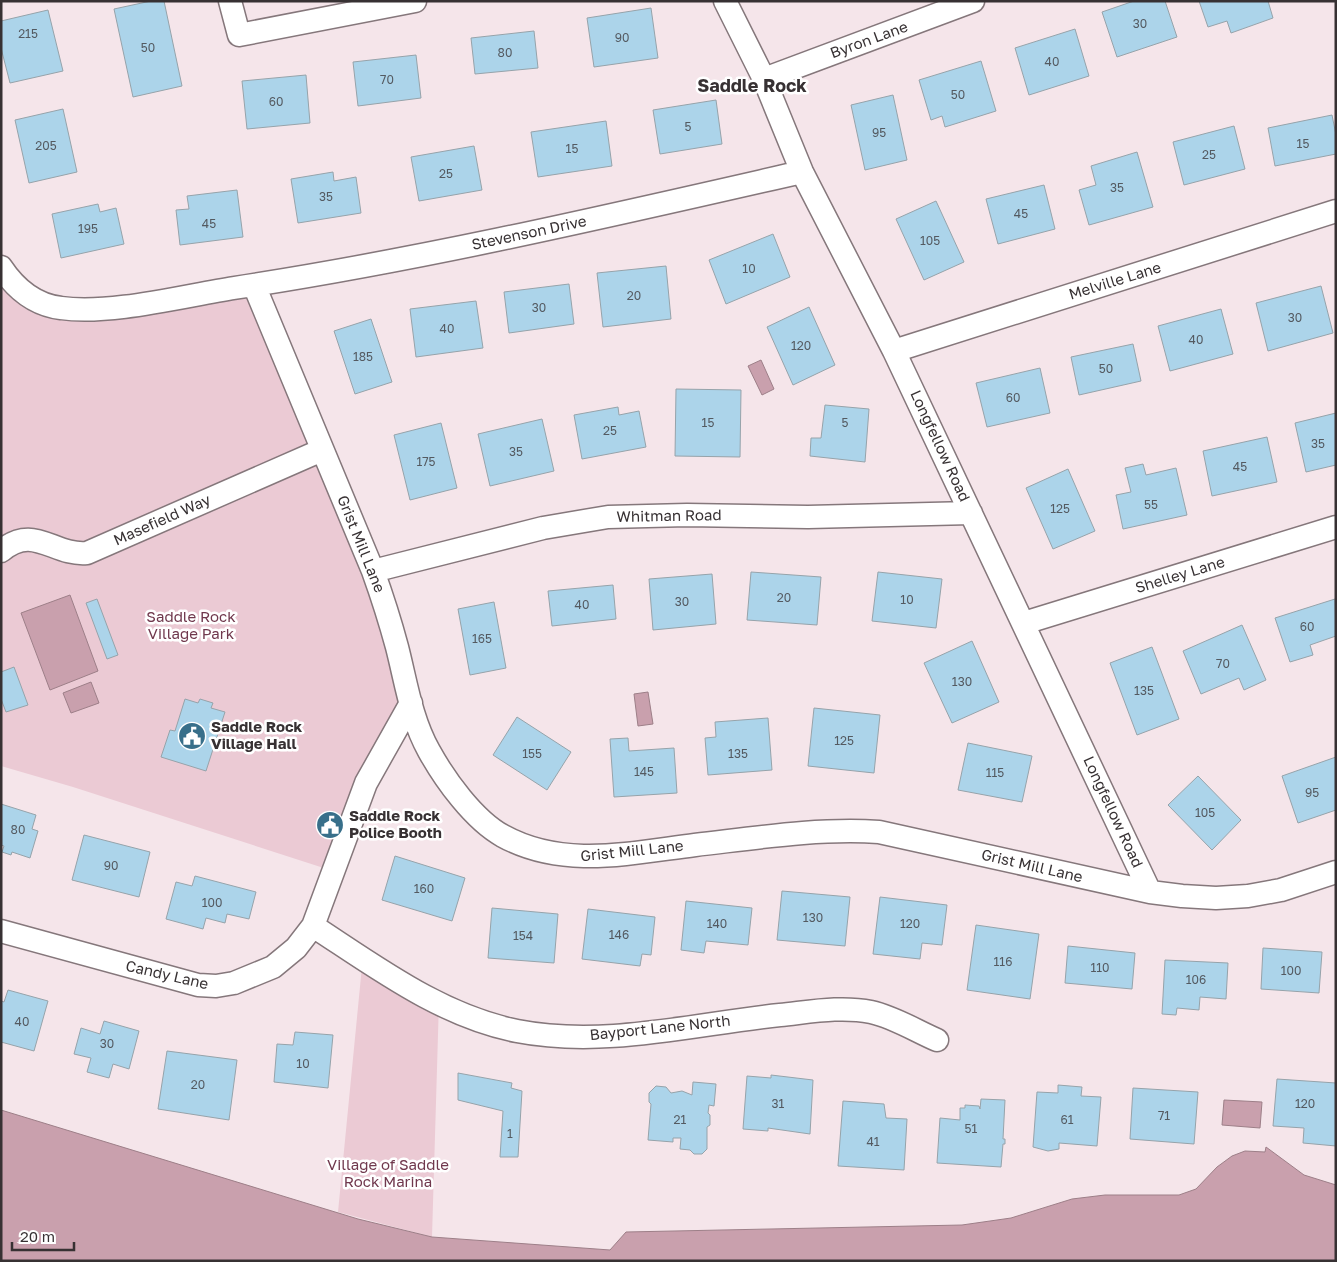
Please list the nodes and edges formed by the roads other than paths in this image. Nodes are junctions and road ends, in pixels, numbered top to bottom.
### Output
1 (230, 1) edge
2 (415, 1) edge
3 (725, 1) edge
4 (973, 1) edge
5 (764, 79) junction
6 (802, 172) junction
7 (1336, 212) edge
8 (1, 266) edge
9 (254, 285) junction
10 (894, 351) junction
11 (322, 450) junction
12 (971, 513) junction
13 (1336, 527) edge
14 (1, 551) edge
15 (374, 571) junction
16 (1024, 623) junction
17 (410, 704) junction
18 (1336, 872) edge
19 (1150, 892) junction
20 (313, 926) junction
21 (1, 931) edge
22 (937, 1040) dead end

1 - 2 street
3 - 5 street, Longfellow Road
4 - 5 street, Byron Lane
5 - 6 street, Longfellow Road
6 - 9 street, Stevenson Drive
6 - 10 street, Longfellow Road
7 - 10 street, Melville Lane
8 - 9 street
9 - 11 street, Grist Mill Lane
10 - 12 street, Longfellow Road
11 - 14 street, Masefield Way
11 - 15 street, Grist Mill Lane
12 - 15 street, Whitman Road
12 - 16 street, Longfellow Road
13 - 16 street, Shelley Lane
15 - 17 street, Grist Mill Lane
16 - 19 street, Longfellow Road
17 - 19 street, Grist Mill Lane
17 - 20 street, Candy Lane
18 - 19 street, Grist Mill Lane
20 - 21 street, Candy Lane
20 - 22 street, Bayport Lane North

